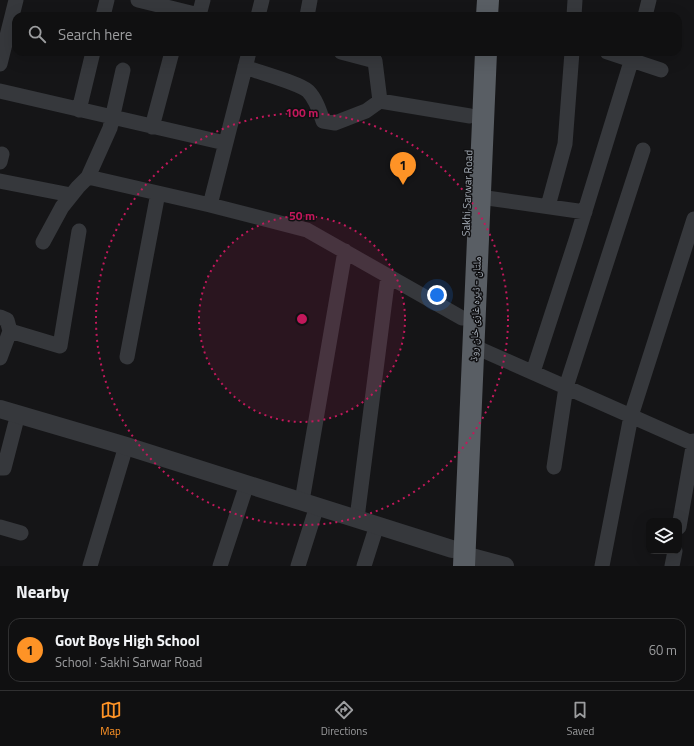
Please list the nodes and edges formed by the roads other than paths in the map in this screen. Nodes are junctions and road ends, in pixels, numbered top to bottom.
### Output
1 (16, 0) edge
2 (107, 0) edge
3 (138, 0) edge
4 (203, 0) edge
5 (262, 0) edge
6 (310, 0) edge
7 (475, 0) edge
8 (488, 0) edge
9 (575, 0) edge
10 (650, 0) edge
11 (13, 12) edge
12 (104, 12) edge
13 (175, 12) edge
14 (200, 12) edge
15 (259, 12) edge
16 (308, 12) edge
17 (474, 12) edge
18 (488, 12) edge
19 (574, 12) edge
20 (646, 12) edge
21 (12, 16) edge
22 (92, 56) edge
23 (171, 56) edge
24 (247, 56) edge
25 (356, 56) edge
26 (473, 56) edge
27 (486, 56) edge
28 (572, 56) edge
29 (633, 56) edge
30 (0, 64) edge
31 (244, 67) junction
32 (123, 70) dead end
33 (661, 70) dead end
34 (0, 91) edge
35 (380, 101) junction
36 (79, 110) junction
37 (470, 116) junction
38 (113, 118) junction
39 (152, 127) junction
40 (225, 143) junction
41 (643, 150) dead end
42 (88, 177) junction
43 (0, 182) edge
44 (158, 193) junction
45 (71, 196) junction
46 (480, 197) junction
47 (210, 205) junction
48 (548, 206) junction
49 (585, 212) junction
50 (694, 219) edge
51 (80, 231) dead end
52 (42, 242) dead end
53 (345, 251) junction
54 (388, 276) junction
55 (0, 317) edge
56 (462, 318) junction
57 (10, 331) junction
58 (473, 346) junction
59 (127, 357) dead end
60 (0, 358) edge
61 (533, 372) junction
62 (566, 387) junction
63 (465, 397) junction
64 (0, 409) edge
65 (18, 414) junction
66 (631, 416) junction
67 (694, 443) edge
68 (126, 446) junction
69 (554, 467) dead end
70 (0, 468) edge
71 (247, 484) junction
72 (309, 503) junction
73 (357, 518) junction
74 (681, 518) edge
75 (377, 525) junction
76 (0, 527) edge
77 (21, 533) dead end
78 (674, 554) edge
79 (458, 559) edge
80 (90, 566) edge
81 (220, 566) edge
82 (298, 566) edge
83 (364, 566) edge
84 (505, 566) edge
85 (602, 566) edge
86 (672, 566) edge

1 - 11 street
2 - 12 street
3 - 13 street
4 - 14 street
5 - 15 street
6 - 16 street
7 - 17 highway
8 - 18 highway
9 - 19 street
10 - 20 street
21 - 30 street
22 - 36 street
23 - 39 street
24 - 31 street
25 - 35 street
26 - 37 highway, Sakhi Sarwar Road
27 - 46 highway, ملتان - ڈیرہ غازی خان روڈ
28 - 48 street
29 - 33 street
29 - 49 street
31 - 35 street
31 - 40 street
32 - 38 street
34 - 36 street
35 - 37 street
36 - 38 street
37 - 56 highway, Sakhi Sarwar Road
38 - 39 street
38 - 42 street
39 - 40 street
40 - 47 street
41 - 62 street
42 - 44 street
42 - 45 street
43 - 45 street
44 - 47 street
44 - 59 street
45 - 52 street
46 - 48 street
46 - 58 highway, ملتان - ڈیرہ غازی خان روڈ
47 - 53 street
48 - 49 street
49 - 61 street
50 - 66 street
51 - 57 street
53 - 54 street
53 - 72 street
54 - 56 street
54 - 73 street
55 - 57 street
56 - 63 highway, Sakhi Sarwar Road
57 - 60 street
58 - 61 street
58 - 63 highway, ملتان - ڈیرہ غازی خان روڈ
61 - 62 street
62 - 66 street
62 - 69 street
63 - 79 highway, Sakhi Sarwar Road
64 - 65 street
65 - 68 street
65 - 70 street
66 - 67 street
66 - 85 street
67 - 74 street
68 - 71 street
68 - 80 street
71 - 72 street
71 - 81 street
72 - 73 street
72 - 82 street
73 - 75 street
75 - 79 street
75 - 83 street
76 - 77 street
78 - 86 street
79 - 84 street

